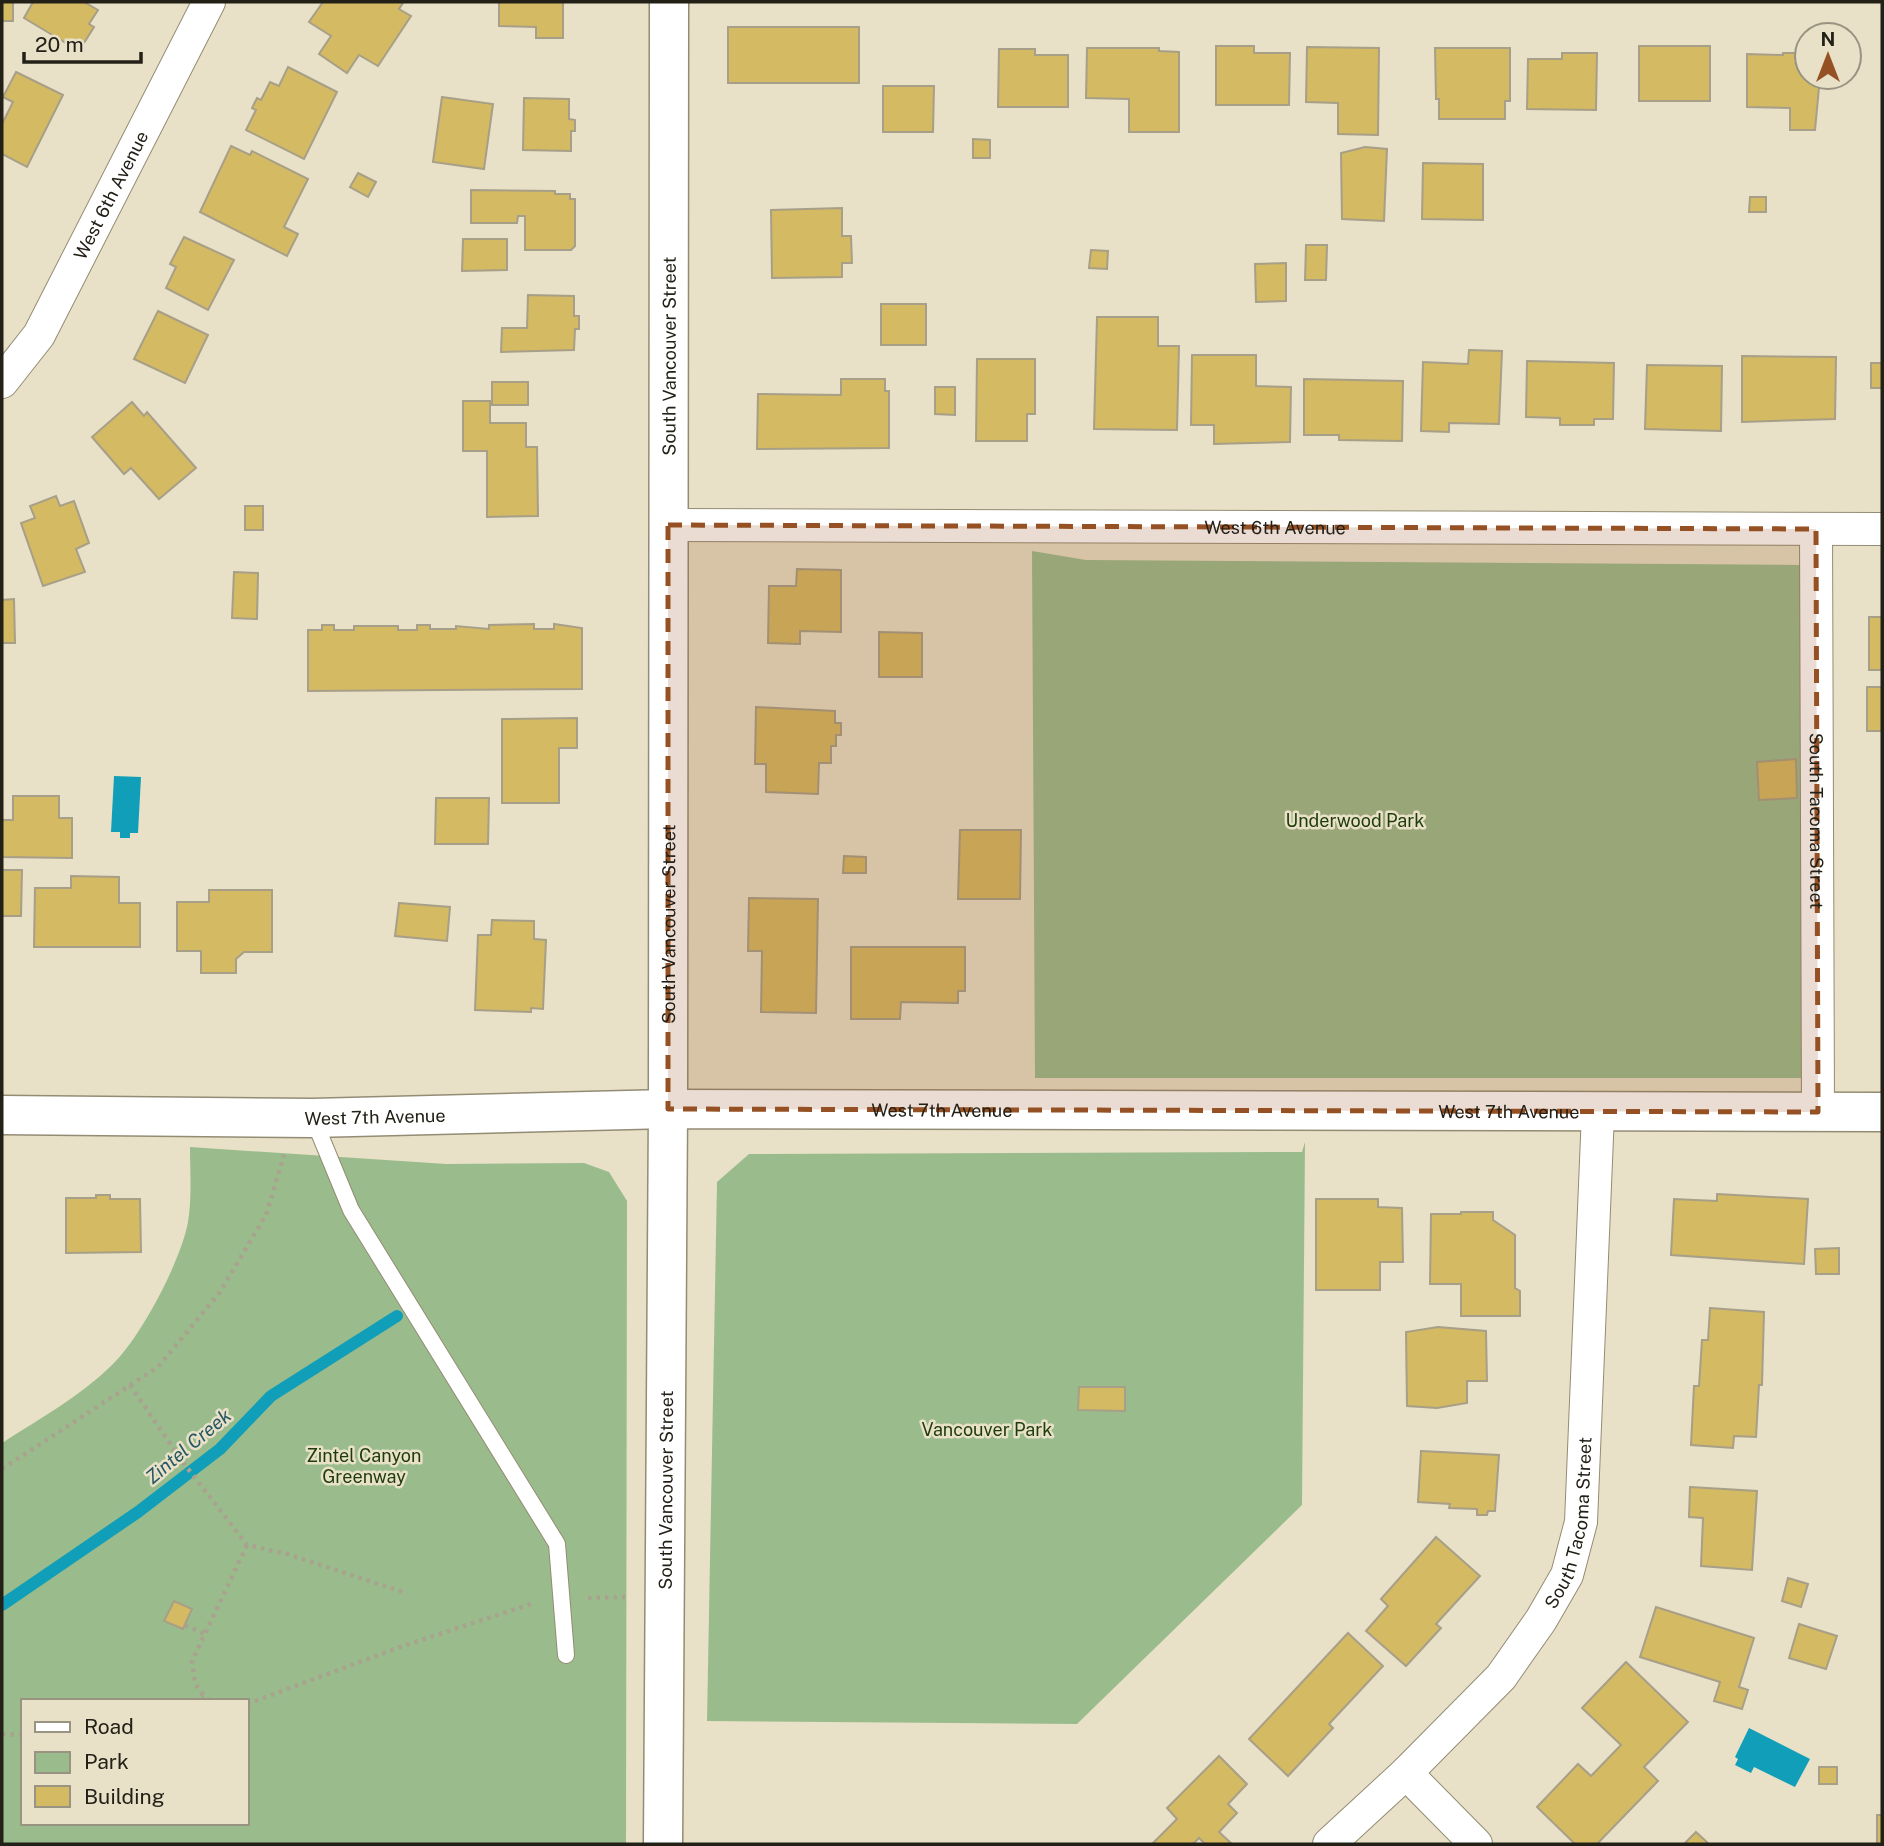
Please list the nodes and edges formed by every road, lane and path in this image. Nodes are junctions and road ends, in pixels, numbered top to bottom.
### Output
1 (209, 2) edge
2 (669, 2) edge
3 (2, 382) edge
4 (668, 525) junction
5 (1816, 529) junction
6 (1882, 529) edge
7 (668, 1109) junction
8 (1818, 1112) junction
9 (1882, 1112) edge
10 (1598, 1113) junction
11 (2, 1115) edge
12 (304, 1118) junction
13 (130, 1385) junction
14 (2, 1469) edge
15 (247, 1545) junction
16 (402, 1592) dead end
17 (664, 1596) junction
18 (560, 1600) junction
19 (185, 1625) dead end
20 (205, 1634) junction
21 (566, 1655) dead end
22 (203, 1695) junction
23 (197, 1699) edge
24 (207, 1699) edge
25 (248, 1704) edge
26 (2, 1734) edge
27 (21, 1735) edge
28 (1406, 1773) junction
29 (1335, 1842) edge
30 (663, 1844) edge
31 (1476, 1844) edge

1 - 3 street, West 6th Avenue
2 - 4 street, South Vancouver Street
4 - 5 street, West 6th Avenue
4 - 7 street, South Vancouver Street
5 - 6 street, West 6th Avenue
5 - 8 street, South Tacoma Street
7 - 10 street, West 7th Avenue
7 - 12 street, West 7th Avenue
7 - 17 street, South Vancouver Street
8 - 9 street, West 7th Avenue
8 - 10 street, West 7th Avenue
10 - 28 street, South Tacoma Street
11 - 12 street, West 7th Avenue
12 - 13 path
12 - 18 lane
13 - 14 path
13 - 15 path
15 - 16 path
15 - 20 path
17 - 18 path
17 - 30 street, South Vancouver Street
18 - 21 lane
18 - 25 path
19 - 20 path
20 - 22 path
22 - 23 path
22 - 24 path
26 - 27 path
28 - 29 street, South Tacoma Street
28 - 31 street

